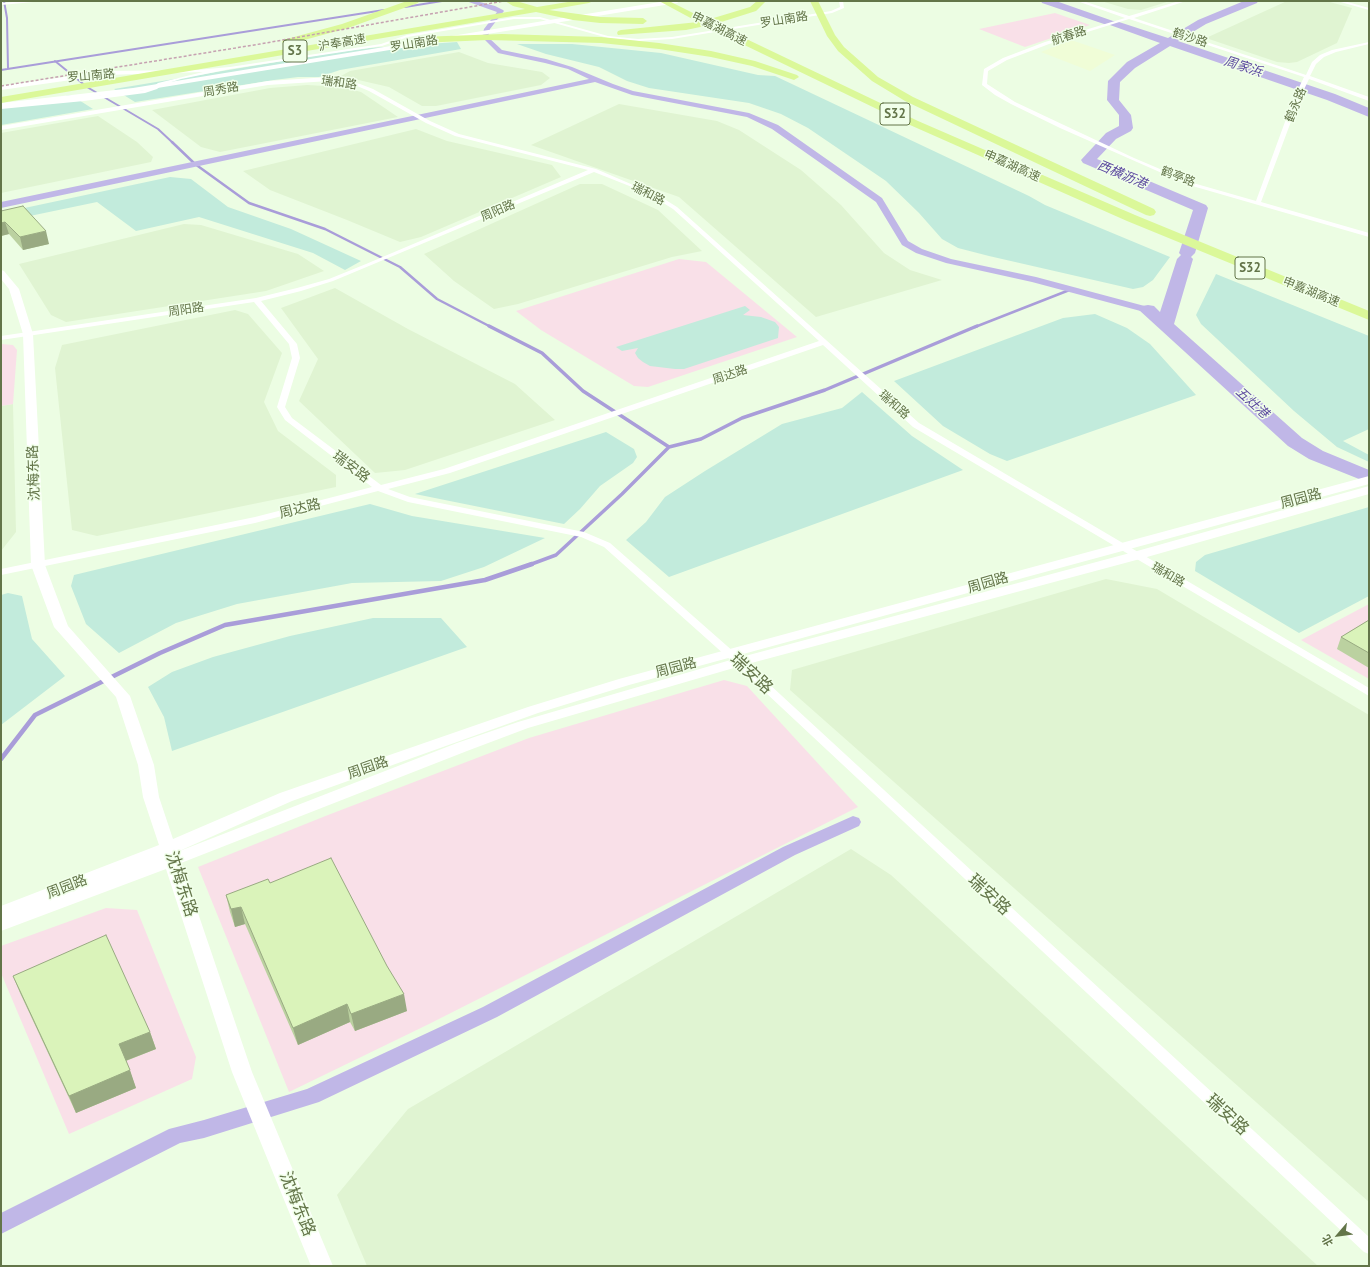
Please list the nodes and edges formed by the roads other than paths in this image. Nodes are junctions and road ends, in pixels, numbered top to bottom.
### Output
1 (42, 1) edge
2 (414, 1) edge
3 (424, 1) edge
4 (509, 1) edge
5 (539, 1) edge
6 (565, 1) edge
7 (589, 1) edge
8 (655, 1) edge
9 (663, 1) edge
10 (677, 1) edge
11 (682, 1) edge
12 (762, 1) edge
13 (768, 1) edge
14 (814, 1) edge
15 (823, 1) edge
16 (841, 1) edge
17 (1079, 1) edge
18 (1184, 1) edge
19 (1338, 1) edge
20 (1, 4) edge
21 (1369, 8) edge
22 (1129, 18) junction
23 (653, 20) dead end
24 (669, 20) dead end
25 (826, 23) junction
26 (345, 26) junction
27 (490, 38) junction
28 (1369, 43) edge
29 (280, 54) junction
30 (754, 64) junction
31 (230, 68) junction
32 (309, 79) joint
33 (1307, 79) junction
34 (1, 88) edge
35 (1, 94) edge
36 (997, 94) joint
37 (78, 95) junction
38 (882, 96) dead end
39 (1369, 99) edge
40 (1, 100) edge
41 (895, 103) dead end
42 (1, 106) edge
43 (1, 128) edge
44 (594, 170) junction
45 (1258, 203) junction
46 (1150, 212) junction
47 (1131, 218) junction
48 (1369, 235) edge
49 (1, 273) edge
50 (256, 300) junction
51 (1369, 303) edge
52 (1369, 316) edge
53 (28, 334) junction
54 (1, 338) edge
55 (824, 342) junction
56 (1369, 480) edge
57 (380, 489) junction
58 (1366, 491) edge
59 (1120, 546) junction
60 (1135, 556) junction
61 (38, 564) junction
62 (1, 572) edge
63 (734, 658) junction
64 (1369, 693) edge
65 (171, 854) junction
66 (1, 913) edge
67 (1, 924) edge
68 (1369, 1246) edge
69 (322, 1266) edge

1 - 20 street
2 - 26 highway
3 - 26 highway
4 - 23 highway
5 - 30 highway
6 - 35 highway, 沪奉高速 / S3
7 - 29 highway, 沪奉高速 / S3
8 - 37 street, 罗山南路
9 - 47 highway, 申嘉湖高速 / S32
10 - 37 street, 罗山南路
11 - 38 highway, 申嘉湖高速 / S32
12 - 27 highway
13 - 24 highway
14 - 25 highway
15 - 25 highway
16 - 31 street, 罗山南路
17 - 22 street, 鹤沙路
18 - 22 street, 航春路
19 - 21 street
22 - 33 street, 鹤沙路
22 - 36 street, 航春路
25 - 46 highway
26 - 35 highway
27 - 29 highway
27 - 30 highway
28 - 33 street, 鹤永路
29 - 40 highway, 沪奉高速 / S3
30 - 47 highway
31 - 34 street, 罗山南路
31 - 42 street, 罗山南路
32 - 43 street, 周秀路
32 - 44 street, 瑞和路
33 - 39 street, 鹤沙路
33 - 45 street, 鹤永路
36 - 45 street, 鹤亭路
37 - 40 street, 罗山南路
37 - 42 street, 罗山南路
41 - 46 highway, 申嘉湖高速 / S32
44 - 50 street, 周阳路
44 - 55 street, 瑞和路
45 - 48 street, 鹤亭路
46 - 51 highway, 申嘉湖高速 / S32
47 - 52 highway, 申嘉湖高速 / S32
49 - 53 street, 沈梅东路
50 - 53 street, 周阳路
50 - 57 street, 瑞安路
53 - 54 street, 周阳路
53 - 61 street, 沈梅东路
55 - 57 street, 周达路
55 - 59 street, 瑞和路
56 - 59 street, 周园路
57 - 61 street, 周达路
57 - 63 street, 瑞安路
58 - 60 street, 周园路
59 - 60 street, 瑞和路
59 - 63 street, 周园路
60 - 63 street, 周园路
60 - 64 street, 瑞和路
61 - 62 street, 周达路
61 - 65 street, 沈梅东路
63 - 65 street, 周园路
63 - 68 street, 瑞安路
65 - 66 street, 周园路
65 - 67 street, 周园路
65 - 69 street, 沈梅东路

